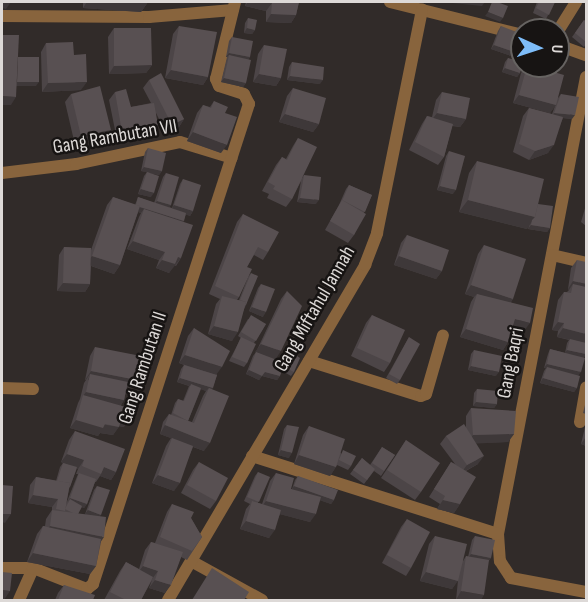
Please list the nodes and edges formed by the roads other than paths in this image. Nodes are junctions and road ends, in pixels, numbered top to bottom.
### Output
1 (390, 2) edge
2 (576, 2) edge
3 (234, 6) edge
4 (422, 9) junction
5 (2, 16) edge
6 (566, 18) edge
7 (510, 32) edge
8 (570, 50) edge
9 (586, 56) edge
10 (586, 77) edge
11 (232, 158) junction
12 (2, 173) edge
13 (552, 255) junction
14 (586, 263) edge
15 (443, 334) dead end
16 (309, 361) junction
17 (2, 388) edge
18 (586, 388) edge
19 (33, 389) dead end
20 (580, 422) dead end
21 (252, 456) junction
22 (498, 534) junction
23 (192, 561) junction
24 (2, 568) edge
25 (33, 568) junction
26 (586, 592) edge
27 (19, 600) edge
28 (168, 600) edge
29 (262, 600) edge

1 - 4 street
2 - 6 street
3 - 5 street
3 - 11 street, Gang Rambutan II
4 - 7 street
4 - 16 street, Gang Miftahul Jannah
8 - 9 street
10 - 13 street, Gang Baqri
11 - 12 street, Gang Rambutan VII
11 - 25 street, Gang Rambutan II
13 - 14 street
13 - 22 street, Gang Baqri
15 - 16 street
16 - 21 street, Gang Miftahul Jannah
17 - 19 street
18 - 20 street
21 - 22 street
21 - 23 street, Gang Miftahul Jannah
22 - 26 street, Gang Baqri
23 - 28 street, Gang Miftahul Jannah
23 - 29 street
24 - 25 street
25 - 27 street

